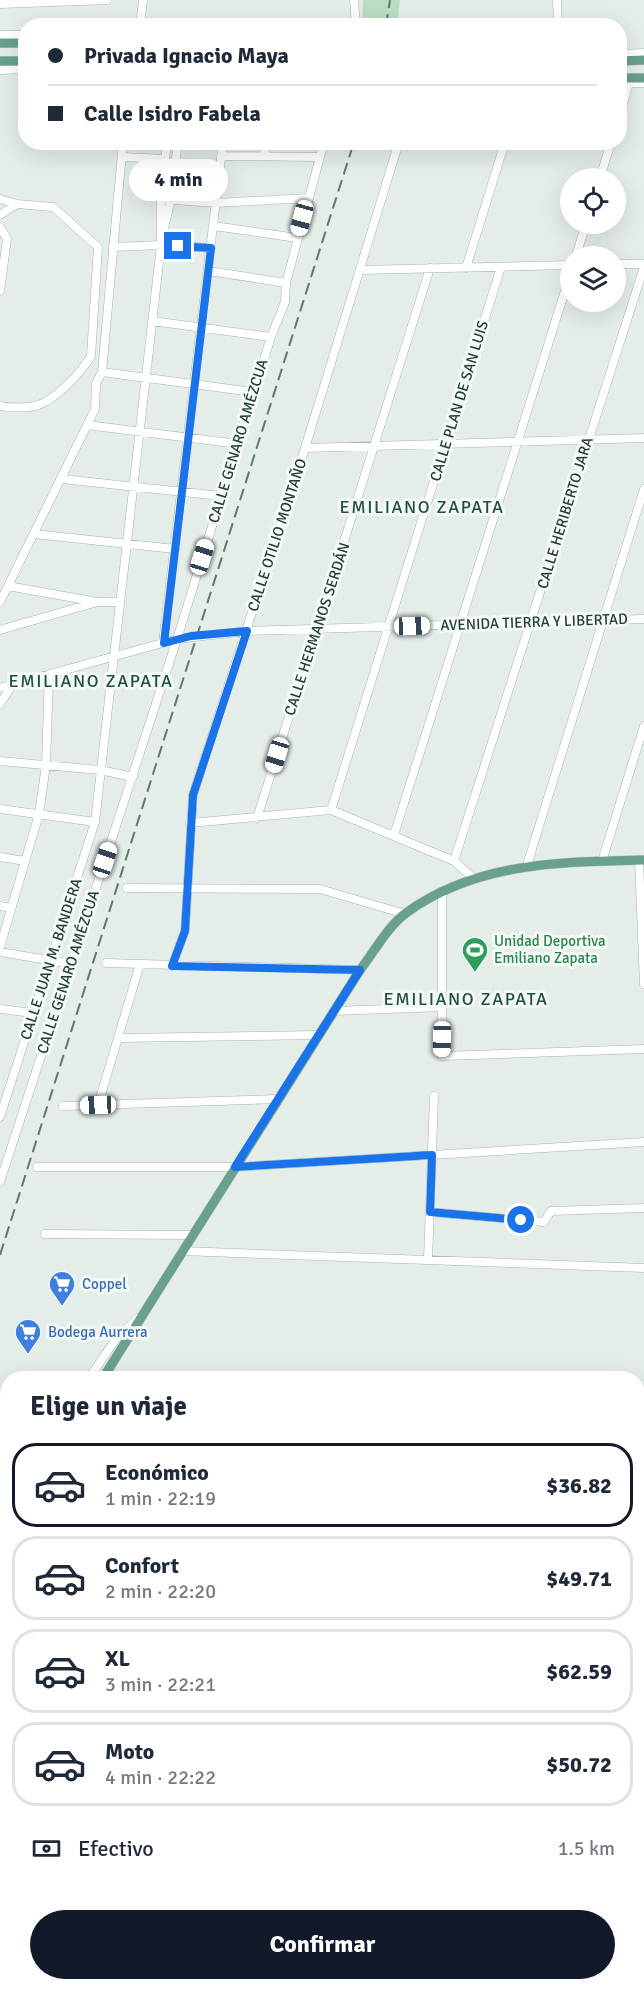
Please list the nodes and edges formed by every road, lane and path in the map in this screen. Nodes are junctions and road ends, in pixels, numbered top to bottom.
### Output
1 (107, 0) edge
2 (143, 0) edge
3 (354, 0) edge
4 (557, 0) edge
5 (0, 4) edge
6 (141, 18) edge
7 (355, 18) edge
8 (558, 18) edge
9 (0, 35) edge
10 (18, 35) edge
11 (0, 43) edge
12 (18, 43) edge
13 (644, 53) edge
14 (627, 54) edge
15 (644, 60) edge
16 (0, 61) edge
17 (18, 61) edge
18 (627, 61) edge
19 (18, 69) edge
20 (0, 70) edge
21 (627, 78) edge
22 (644, 78) edge
23 (629, 83) joint
24 (644, 83) edge
25 (627, 90) edge
26 (122, 150) edge
27 (166, 150) edge
28 (177, 150) edge
29 (221, 150) edge
30 (265, 150) edge
31 (321, 150) edge
32 (397, 150) edge
33 (503, 150) edge
34 (609, 150) edge
35 (221, 156) junction
36 (264, 156) junction
37 (122, 157) junction
38 (319, 157) junction
39 (165, 159) junction
40 (603, 168) edge
41 (308, 198) junction
42 (0, 199) edge
43 (161, 199) junction
44 (171, 199) junction
45 (216, 202) junction
46 (17, 204) junction
47 (0, 215) edge
48 (214, 226) junction
49 (0, 227) edge
50 (297, 238) junction
51 (161, 242) junction
52 (113, 248) junction
53 (211, 248) junction
54 (560, 265) edge
55 (626, 265) edge
56 (644, 266) edge
57 (501, 267) junction
58 (430, 268) junction
59 (466, 268) junction
60 (209, 270) junction
61 (360, 270) junction
62 (286, 283) junction
63 (0, 291) edge
64 (560, 307) edge
65 (152, 321) junction
66 (202, 329) junction
67 (270, 338) junction
68 (102, 372) junction
69 (144, 379) junction
70 (196, 383) junction
71 (253, 392) junction
72 (0, 406) edge
73 (87, 425) junction
74 (139, 431) junction
75 (189, 437) junction
76 (644, 438) edge
77 (588, 440) junction
78 (518, 441) junction
79 (446, 443) junction
80 (239, 444) junction
81 (376, 446) junction
82 (305, 448) junction
83 (62, 479) junction
84 (133, 486) junction
85 (644, 489) edge
86 (182, 493) junction
87 (220, 496) junction
88 (34, 534) junction
89 (126, 543) junction
90 (175, 549) junction
91 (8, 586) junction
92 (0, 602) edge
93 (97, 602) junction
94 (119, 602) junction
95 (644, 619) edge
96 (602, 620) junction
97 (531, 622) junction
98 (459, 624) junction
99 (388, 626) junction
100 (317, 628) junction
101 (0, 630) edge
102 (247, 631) junction
103 (177, 639) junction
104 (164, 643) junction
105 (113, 657) junction
106 (49, 674) junction
107 (12, 684) junction
108 (0, 688) edge
109 (0, 704) edge
110 (644, 726) edge
111 (0, 761) edge
112 (46, 765) junction
113 (100, 770) junction
114 (133, 777) junction
115 (0, 809) edge
116 (331, 810) junction
117 (39, 814) junction
118 (257, 818) junction
119 (94, 822) junction
120 (190, 823) junction
121 (394, 835) junction
122 (0, 857) edge
123 (642, 860) edge
124 (25, 861) junction
125 (454, 861) junction
126 (602, 861) junction
127 (527, 865) junction
128 (473, 878) junction
129 (127, 888) dead end
130 (187, 890) junction
131 (442, 892) junction
132 (0, 906) edge
133 (11, 909) junction
134 (405, 914) junction
135 (0, 947) edge
136 (0, 952) edge
137 (50, 960) junction
138 (106, 963) dead end
139 (71, 964) junction
140 (140, 964) junction
141 (172, 966) junction
142 (360, 970) junction
143 (644, 984) edge
144 (442, 1007) junction
145 (0, 1009) edge
146 (334, 1011) junction
147 (33, 1013) junction
148 (319, 1035) junction
149 (118, 1038) junction
150 (644, 1049) edge
151 (434, 1095) dead end
152 (278, 1099) junction
153 (98, 1105) junction
154 (63, 1106) dead end
155 (0, 1118) edge
156 (644, 1142) edge
157 (432, 1155) junction
158 (36, 1167) dead end
159 (235, 1167) junction
160 (0, 1182) edge
161 (644, 1208) edge
162 (430, 1212) junction
163 (45, 1234) dead end
164 (192, 1235) junction
165 (182, 1251) junction
166 (428, 1260) junction
167 (644, 1268) edge
168 (139, 1317) junction
169 (94, 1371) edge
170 (108, 1371) edge

1 - 5 street
2 - 6 street
3 - 7 street
4 - 8 street
9 - 10 street
11 - 12 main road
13 - 14 street
15 - 18 main road
16 - 17 main road
19 - 20 street
21 - 22 main road
23 - 24 street
23 - 25 street
26 - 37 street
27 - 39 street
28 - 44 street
29 - 35 street
30 - 36 street
31 - 38 street, CALLE GENARO AMÉZCUA
32 - 61 street, CALLE OTILIO MONTAÑO
33 - 59 street
34 - 40 street
35 - 36 street
35 - 45 street
36 - 38 street
37 - 39 street
37 - 52 street
38 - 41 street, CALLE GENARO AMÉZCUA
39 - 43 street
41 - 45 street
41 - 50 street, CALLE GENARO AMÉZCUA
42 - 46 street
43 - 44 street
43 - 51 street
44 - 45 street
44 - 51 street
45 - 48 street
46 - 47 street
46 - 72 street
48 - 50 street
48 - 53 street
49 - 63 street
50 - 62 street, CALLE GENARO AMÉZCUA
51 - 52 street
51 - 53 street
51 - 65 street, CALLE JUAN M. BANDERA
52 - 68 street
53 - 60 street
54 - 57 street
55 - 56 street
56 - 77 street, CALLE HERIBERTO JARA
57 - 59 street
57 - 79 street, CALLE PLAN DE SAN LUIS
58 - 59 street
58 - 61 street
58 - 81 street, CALLE HERMANOS SERDÁN
60 - 62 street
60 - 66 street
61 - 82 street, CALLE OTILIO MONTAÑO
62 - 67 street, CALLE GENARO AMÉZCUA
64 - 78 street
65 - 66 street
65 - 69 street, CALLE JUAN M. BANDERA
66 - 67 street
66 - 70 street
67 - 71 street, CALLE GENARO AMÉZCUA
68 - 69 street
68 - 73 street
69 - 70 street
69 - 74 street, CALLE JUAN M. BANDERA
70 - 71 street
70 - 75 street
71 - 80 street, CALLE GENARO AMÉZCUA
73 - 74 street
73 - 83 street
74 - 75 street
74 - 84 street, CALLE JUAN M. BANDERA
75 - 80 street
75 - 86 street
76 - 77 street
77 - 78 street
77 - 97 street, CALLE HERIBERTO JARA
78 - 79 street
78 - 98 street
79 - 81 street
79 - 99 street, CALLE PLAN DE SAN LUIS
80 - 87 street, CALLE GENARO AMÉZCUA
81 - 82 street
81 - 100 street, CALLE HERMANOS SERDÁN
82 - 102 street, CALLE OTILIO MONTAÑO
83 - 84 street
83 - 88 street
84 - 86 street
84 - 89 street, CALLE JUAN M. BANDERA
85 - 96 street
86 - 87 street
86 - 90 street
87 - 103 street, CALLE GENARO AMÉZCUA
88 - 89 street
88 - 91 street
89 - 90 street
89 - 94 street, CALLE JUAN M. BANDERA
90 - 104 street
91 - 92 street
91 - 93 street
93 - 94 street
93 - 101 street
94 - 105 street, CALLE JUAN M. BANDERA
95 - 96 street, AVENIDA TIERRA Y LIBERTAD
96 - 97 street, AVENIDA TIERRA Y LIBERTAD
96 - 127 street
97 - 98 street, AVENIDA TIERRA Y LIBERTAD
97 - 125 street, CALLE HERIBERTO JARA
98 - 99 street, AVENIDA TIERRA Y LIBERTAD
98 - 121 street
99 - 100 street, AVENIDA TIERRA Y LIBERTAD
99 - 116 street, CALLE PLAN DE SAN LUIS
100 - 102 street, AVENIDA TIERRA Y LIBERTAD
100 - 118 street, CALLE HERMANOS SERDÁN
102 - 103 street, AVENIDA TIERRA Y LIBERTAD
102 - 120 street, CALLE OTILIO MONTAÑO
103 - 104 street, AVENIDA TIERRA Y LIBERTAD
103 - 114 street, CALLE GENARO AMÉZCUA
104 - 105 street, AVENIDA TIERRA Y LIBERTAD
105 - 106 street, AVENIDA TIERRA Y LIBERTAD
105 - 113 street, CALLE JUAN M. BANDERA
106 - 107 street, AVENIDA TIERRA Y LIBERTAD
106 - 112 street
107 - 108 street, AVENIDA TIERRA Y LIBERTAD
107 - 109 street
110 - 126 street
111 - 112 street
112 - 113 street
112 - 117 street
113 - 114 street
113 - 119 street, CALLE JUAN M. BANDERA
114 - 139 street, CALLE GENARO AMÉZCUA
115 - 117 street
116 - 118 street
116 - 121 street
117 - 119 street
117 - 124 street
118 - 120 street
119 - 137 street, CALLE JUAN M. BANDERA
120 - 130 street, CALLE OTILIO MONTAÑO
121 - 125 street
122 - 124 street
123 - 126 main road
123 - 143 street
124 - 133 street
125 - 128 street
126 - 127 main road
127 - 128 main road
128 - 131 main road
129 - 130 street
130 - 134 street
130 - 141 street, CALLE OTILIO MONTAÑO
131 - 134 main road
131 - 144 street
132 - 133 street
133 - 135 street
134 - 142 main road
136 - 137 street
137 - 139 street
137 - 147 street, CALLE JUAN M. BANDERA
138 - 140 street
139 - 160 street, CALLE GENARO AMÉZCUA
140 - 141 street
140 - 149 street
141 - 142 street
142 - 146 main road
144 - 146 street
144 - 150 street
145 - 147 street
146 - 148 main road
147 - 155 street, CALLE JUAN M. BANDERA
148 - 149 street
148 - 152 main road
149 - 153 street
151 - 157 street
152 - 153 street
152 - 159 main road
153 - 154 street
156 - 157 street
157 - 159 street
157 - 162 street
158 - 159 street
159 - 164 main road
161 - 162 street
162 - 166 street
163 - 164 street
164 - 165 main road
165 - 166 street
165 - 168 main road
166 - 167 street
168 - 169 street
168 - 170 main road

